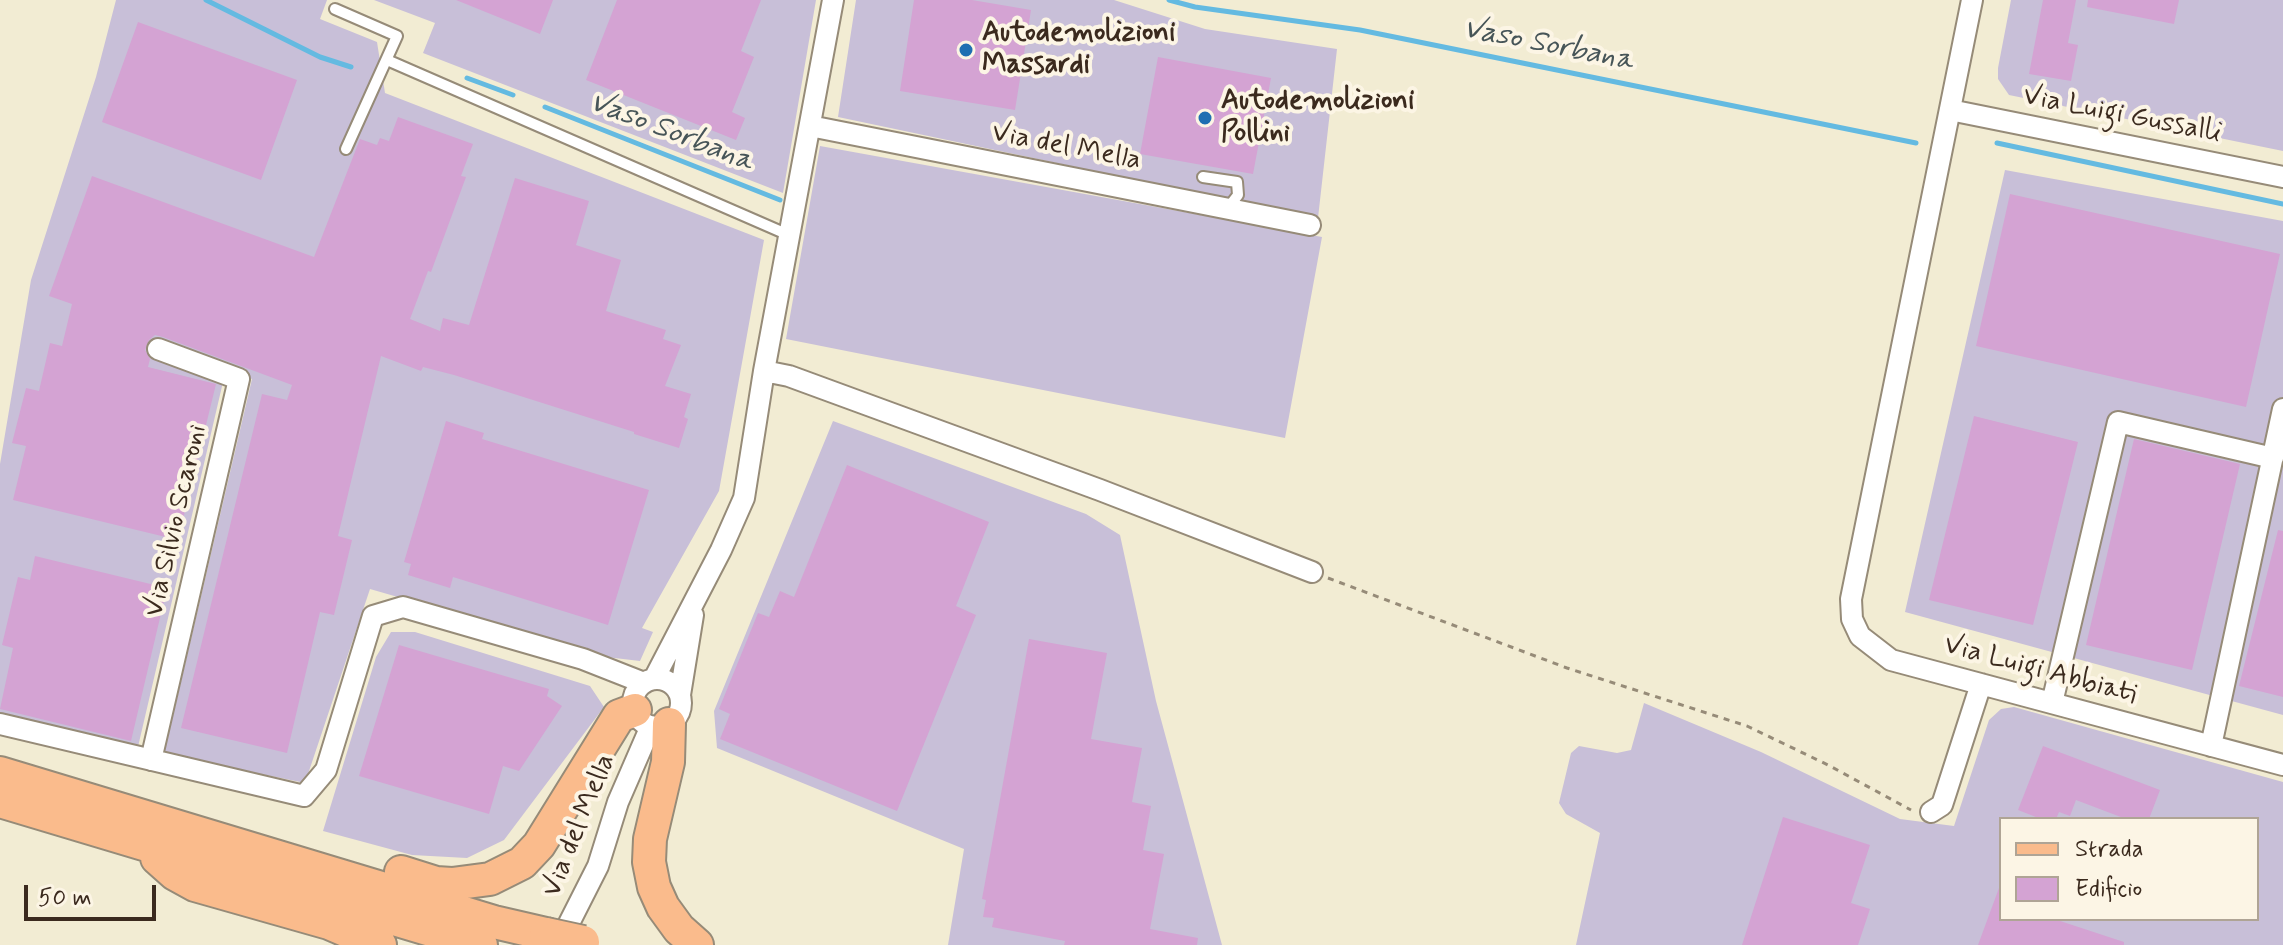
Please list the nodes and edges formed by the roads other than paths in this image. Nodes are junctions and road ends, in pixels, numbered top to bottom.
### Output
1 (833, 0) edge
2 (1972, 0) edge
3 (335, 9) dead end
4 (387, 60) junction
5 (1950, 110) junction
6 (810, 126) junction
7 (346, 149) dead end
8 (1203, 177) dead end
9 (2283, 177) edge
10 (1227, 209) junction
11 (1310, 225) dead end
12 (791, 236) junction
13 (158, 349) dead end
14 (764, 371) junction
15 (2283, 409) edge
16 (2273, 458) junction
17 (1312, 572) road end
18 (697, 595) junction
19 (1981, 684) junction
20 (653, 702) junction
21 (2052, 703) junction
22 (0, 724) edge
23 (2211, 746) junction
24 (151, 760) junction
25 (2283, 765) edge
26 (0, 773) edge
27 (0, 801) edge
28 (1931, 812) road end
29 (142, 845) junction
30 (261, 853) junction
31 (570, 942) edge
32 (380, 945) edge
33 (481, 945) edge
34 (697, 945) edge

1 - 6 street, Via del Mella
2 - 5 street
3 - 4 lane
4 - 7 lane
4 - 12 lane
5 - 9 street, Via Luigi Gussalli
5 - 19 street, Via Luigi Abbiati
6 - 10 street, Via del Mella
6 - 12 street, Via del Mella
8 - 10 lane
10 - 11 street, Via del Mella
12 - 14 street, Via del Mella
13 - 24 street, Via Silvio Scaroni
14 - 17 street
14 - 18 street, Via del Mella
15 - 16 street
16 - 21 street
16 - 23 street
18 - 20 street, Via del Mella
18 - 20 street, Via del Mella
19 - 21 street, Via Luigi Abbiati
19 - 28 street
20 - 24 street
20 - 30 main road
20 - 31 street, Via del Mella
20 - 34 main road
21 - 23 street, Via Luigi Abbiati
22 - 24 street
23 - 25 street, Via Luigi Abbiati
26 - 30 main road
27 - 29 main road
29 - 32 main road
29 - 33 main road
30 - 31 main road

